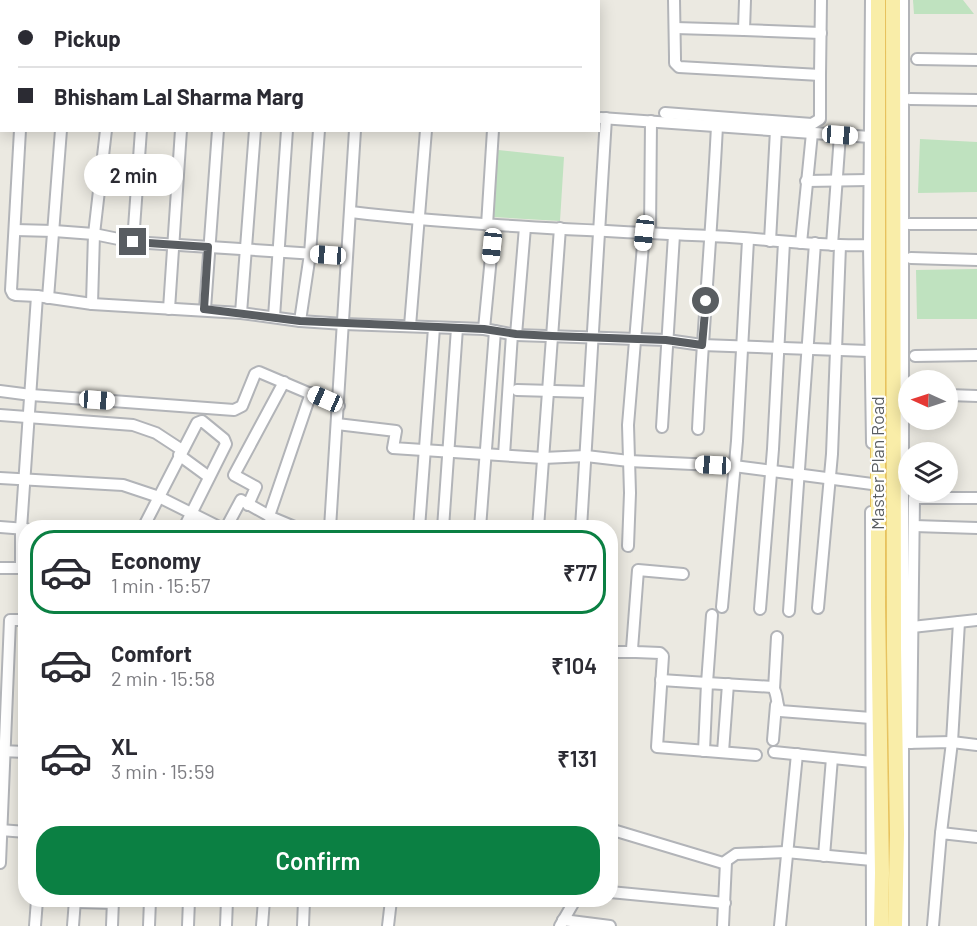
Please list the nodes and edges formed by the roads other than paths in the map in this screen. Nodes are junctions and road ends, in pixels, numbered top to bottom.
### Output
1 (674, 0) edge
2 (745, 0) edge
3 (821, 0) edge
4 (871, 0) edge
5 (878, 0) edge
6 (893, 0) edge
7 (903, 0) edge
8 (675, 28) junction
9 (744, 30) junction
10 (821, 33) junction
11 (916, 59) dead end
12 (977, 60) edge
13 (820, 75) junction
14 (910, 99) dead end
15 (977, 100) edge
16 (665, 113) dead end
17 (602, 118) edge
18 (651, 121) junction
19 (717, 126) junction
20 (776, 130) junction
21 (20, 132) edge
22 (61, 132) edge
23 (106, 132) edge
24 (141, 132) edge
25 (181, 132) edge
26 (218, 132) edge
27 (255, 132) edge
28 (287, 132) edge
29 (319, 132) edge
30 (354, 132) edge
31 (426, 132) edge
32 (494, 132) edge
33 (812, 133) junction
34 (840, 135) junction
35 (870, 137) junction
36 (838, 179) junction
37 (869, 180) junction
38 (806, 181) junction
39 (351, 212) junction
40 (420, 220) junction
41 (909, 224) dead end
42 (977, 224) edge
43 (490, 225) junction
44 (525, 227) junction
45 (560, 228) junction
46 (15, 230) junction
47 (600, 230) junction
48 (54, 231) junction
49 (647, 233) junction
50 (94, 234) junction
51 (674, 235) junction
52 (712, 236) junction
53 (872, 238) junction
54 (748, 240) junction
55 (770, 241) junction
56 (133, 242) junction
57 (784, 242) junction
58 (801, 243) junction
59 (815, 243) junction
60 (172, 245) junction
61 (836, 246) junction
62 (208, 247) junction
63 (246, 250) junction
64 (279, 252) junction
65 (310, 254) junction
66 (346, 256) junction
67 (911, 258) dead end
68 (977, 260) edge
69 (0, 276) edge
70 (13, 278) junction
71 (42, 297) junction
72 (92, 304) junction
73 (169, 309) junction
74 (204, 309) junction
75 (241, 313) junction
76 (274, 317) junction
77 (300, 321) junction
78 (344, 324) junction
79 (410, 326) junction
80 (457, 327) junction
81 (434, 328) junction
82 (484, 329) junction
83 (495, 331) junction
84 (514, 334) junction
85 (552, 336) junction
86 (592, 338) junction
87 (634, 340) junction
88 (666, 340) junction
89 (702, 345) junction
90 (741, 346) junction
91 (778, 346) junction
92 (807, 350) junction
93 (836, 350) junction
94 (869, 351) junction
95 (977, 355) edge
96 (915, 356) dead end
97 (284, 382) junction
98 (517, 390) dead end
99 (549, 390) junction
100 (0, 391) edge
101 (589, 392) junction
102 (311, 393) junction
103 (31, 395) junction
104 (958, 395) edge
105 (977, 396) edge
106 (339, 406) junction
107 (0, 416) edge
108 (29, 418) junction
109 (337, 424) junction
110 (662, 426) dead end
111 (698, 429) dead end
112 (425, 451) junction
113 (449, 452) junction
114 (181, 453) junction
115 (486, 454) junction
116 (504, 455) junction
117 (586, 456) junction
118 (543, 458) junction
119 (629, 460) junction
120 (734, 466) junction
121 (771, 470) junction
122 (799, 474) junction
123 (209, 477) junction
124 (0, 478) edge
125 (830, 478) junction
126 (25, 479) junction
127 (872, 484) junction
128 (159, 497) junction
129 (977, 498) edge
130 (248, 505) junction
131 (191, 514) junction
132 (23, 520) edge
133 (147, 520) edge
134 (188, 520) edge
135 (204, 520) edge
136 (230, 520) edge
137 (269, 520) edge
138 (270, 520) edge
139 (331, 520) edge
140 (420, 520) edge
141 (444, 520) edge
142 (481, 520) edge
143 (539, 520) edge
144 (582, 520) edge
145 (914, 526) junction
146 (0, 527) edge
147 (977, 528) edge
148 (18, 529) edge
149 (628, 546) dead end
150 (0, 567) edge
151 (18, 568) edge
152 (683, 574) dead end
153 (722, 607) dead end
154 (818, 608) dead end
155 (760, 609) dead end
156 (789, 611) dead end
157 (712, 615) dead end
158 (18, 620) edge
159 (977, 620) edge
160 (958, 622) junction
161 (912, 627) junction
162 (777, 637) dead end
163 (618, 652) edge
164 (636, 652) junction
165 (661, 680) junction
166 (706, 683) junction
167 (728, 684) junction
168 (774, 689) junction
169 (776, 705) junction
170 (871, 718) junction
171 (773, 740) dead end
172 (952, 742) junction
173 (908, 743) junction
174 (977, 745) edge
175 (704, 751) junction
176 (3, 752) edge
177 (723, 752) junction
178 (774, 752) dead end
179 (797, 754) junction
180 (756, 755) dead end
181 (832, 758) junction
182 (872, 762) junction
183 (1, 830) edge
184 (18, 831) edge
185 (618, 831) edge
186 (940, 833) junction
187 (977, 837) edge
188 (786, 852) junction
189 (824, 856) junction
190 (872, 860) junction
191 (0, 862) edge
192 (726, 862) junction
193 (618, 893) edge
194 (725, 903) junction
195 (36, 907) edge
196 (75, 907) edge
197 (113, 907) edge
198 (150, 907) edge
199 (189, 907) edge
200 (227, 907) edge
201 (263, 907) edge
202 (304, 907) edge
203 (390, 907) edge
204 (571, 907) edge
205 (561, 923) edge
206 (35, 926) edge
207 (73, 926) edge
208 (112, 926) edge
209 (149, 926) edge
210 (188, 926) edge
211 (226, 926) edge
212 (262, 926) edge
213 (303, 926) edge
214 (388, 926) edge
215 (610, 926) edge
216 (723, 926) edge
217 (780, 926) edge
218 (872, 926) edge
219 (880, 926) edge
220 (895, 926) edge
221 (903, 926) edge
222 (933, 926) edge

1 - 8 street
2 - 9 street
3 - 10 street
4 - 35 street
5 - 53 main road, Master Plan Road
6 - 220 main road, Master Plan Road
7 - 173 street
8 - 9 street
8 - 13 street
9 - 10 street
10 - 13 street
11 - 12 street
13 - 16 street
14 - 15 street
17 - 18 street
17 - 47 street
18 - 19 street
18 - 49 street
19 - 20 street
19 - 52 street
20 - 33 street
20 - 55 street
21 - 46 street
22 - 48 street
23 - 50 street
24 - 56 street
25 - 60 street
26 - 62 street
27 - 63 street
28 - 64 street
29 - 65 street
30 - 39 street
31 - 40 street
32 - 43 street
33 - 34 street
33 - 38 street
34 - 35 street
34 - 36 street
35 - 37 street
36 - 37 street
36 - 38 street
36 - 61 street
37 - 53 street
38 - 58 street
39 - 40 street
39 - 66 street
40 - 43 street
40 - 79 street
41 - 42 street
43 - 44 street
43 - 82 street
44 - 45 street
44 - 84 street
45 - 47 street
45 - 85 street
46 - 48 street
46 - 70 street
47 - 49 street
47 - 86 street
48 - 50 street
48 - 71 street
49 - 51 street
49 - 87 street
50 - 56 street
50 - 72 street
51 - 52 street
51 - 88 street
52 - 54 street
52 - 89 street
53 - 61 street
53 - 94 street
53 - 219 main road, Master Plan Road
54 - 55 street
54 - 90 street
55 - 57 street
56 - 60 street
57 - 58 street
57 - 91 street
58 - 59 street
59 - 61 street
59 - 92 street
60 - 62 street
60 - 73 street
61 - 93 street
62 - 63 street
62 - 74 street
63 - 64 street
63 - 75 street
64 - 65 street
64 - 76 street
65 - 66 street
65 - 77 street
66 - 78 street
67 - 68 street
69 - 70 street
70 - 71 street
71 - 72 street
71 - 103 street
72 - 73 street
73 - 74 street
74 - 75 street
75 - 76 street
76 - 77 street
77 - 78 street
78 - 79 street
78 - 106 street
79 - 81 street
80 - 81 street
80 - 82 street
80 - 113 street
81 - 112 street
82 - 83 street
83 - 84 street
83 - 115 street
84 - 85 street
84 - 116 street
85 - 86 street
85 - 99 street
86 - 87 street
86 - 101 street
87 - 88 street
87 - 119 street
88 - 89 street
88 - 110 street
89 - 90 street
89 - 111 street
90 - 91 street
90 - 120 street
91 - 92 street
91 - 121 street
92 - 93 street
92 - 122 street
93 - 94 street
93 - 125 street
94 - 127 street
95 - 96 street
97 - 102 street
97 - 103 street
97 - 130 street
98 - 99 street
99 - 101 street
99 - 118 street
100 - 103 street
101 - 117 street
102 - 106 street
102 - 138 street
103 - 108 street
104 - 105 street
106 - 109 street
107 - 108 street
108 - 114 street
108 - 126 street
109 - 112 street
109 - 139 street
112 - 113 street
112 - 140 street
113 - 115 street
113 - 141 street
114 - 123 street
114 - 123 street
114 - 128 street
115 - 116 street
115 - 142 street
116 - 118 street
117 - 118 street
117 - 119 street
117 - 144 street
118 - 143 street
119 - 120 street
119 - 149 street
120 - 121 street
120 - 153 street
121 - 122 street
121 - 155 street
122 - 125 street
122 - 156 street
123 - 131 street
124 - 126 street
125 - 127 street
125 - 154 street
126 - 128 street
126 - 132 street
127 - 170 street
128 - 131 street
128 - 133 street
129 - 145 street
130 - 136 street
130 - 137 street
131 - 134 street
131 - 135 street
145 - 147 street
145 - 161 street
146 - 148 street
150 - 151 street
152 - 164 street
157 - 166 street
158 - 176 street
159 - 160 street
160 - 161 street
160 - 172 street
161 - 173 street
162 - 168 street
163 - 164 street
164 - 165 street
165 - 166 street
165 - 175 street
166 - 167 street
166 - 175 street
167 - 168 street
167 - 177 street
168 - 169 street
169 - 170 street
169 - 171 street
170 - 182 street
172 - 173 street
172 - 174 street
172 - 186 street
173 - 221 street
175 - 177 street
176 - 183 street
177 - 180 street
178 - 179 street
179 - 181 street
179 - 188 street
181 - 182 street
181 - 189 street
182 - 190 street
183 - 184 street
183 - 191 street
185 - 192 street
186 - 187 street
186 - 222 street
188 - 189 street
188 - 192 street
188 - 217 street
189 - 190 street
190 - 218 street
192 - 194 street
193 - 194 street
194 - 216 street
195 - 206 street
196 - 207 street
197 - 208 street
198 - 209 street
199 - 210 street
200 - 211 street
201 - 212 street
202 - 213 street
203 - 214 street
204 - 205 street
205 - 215 street

